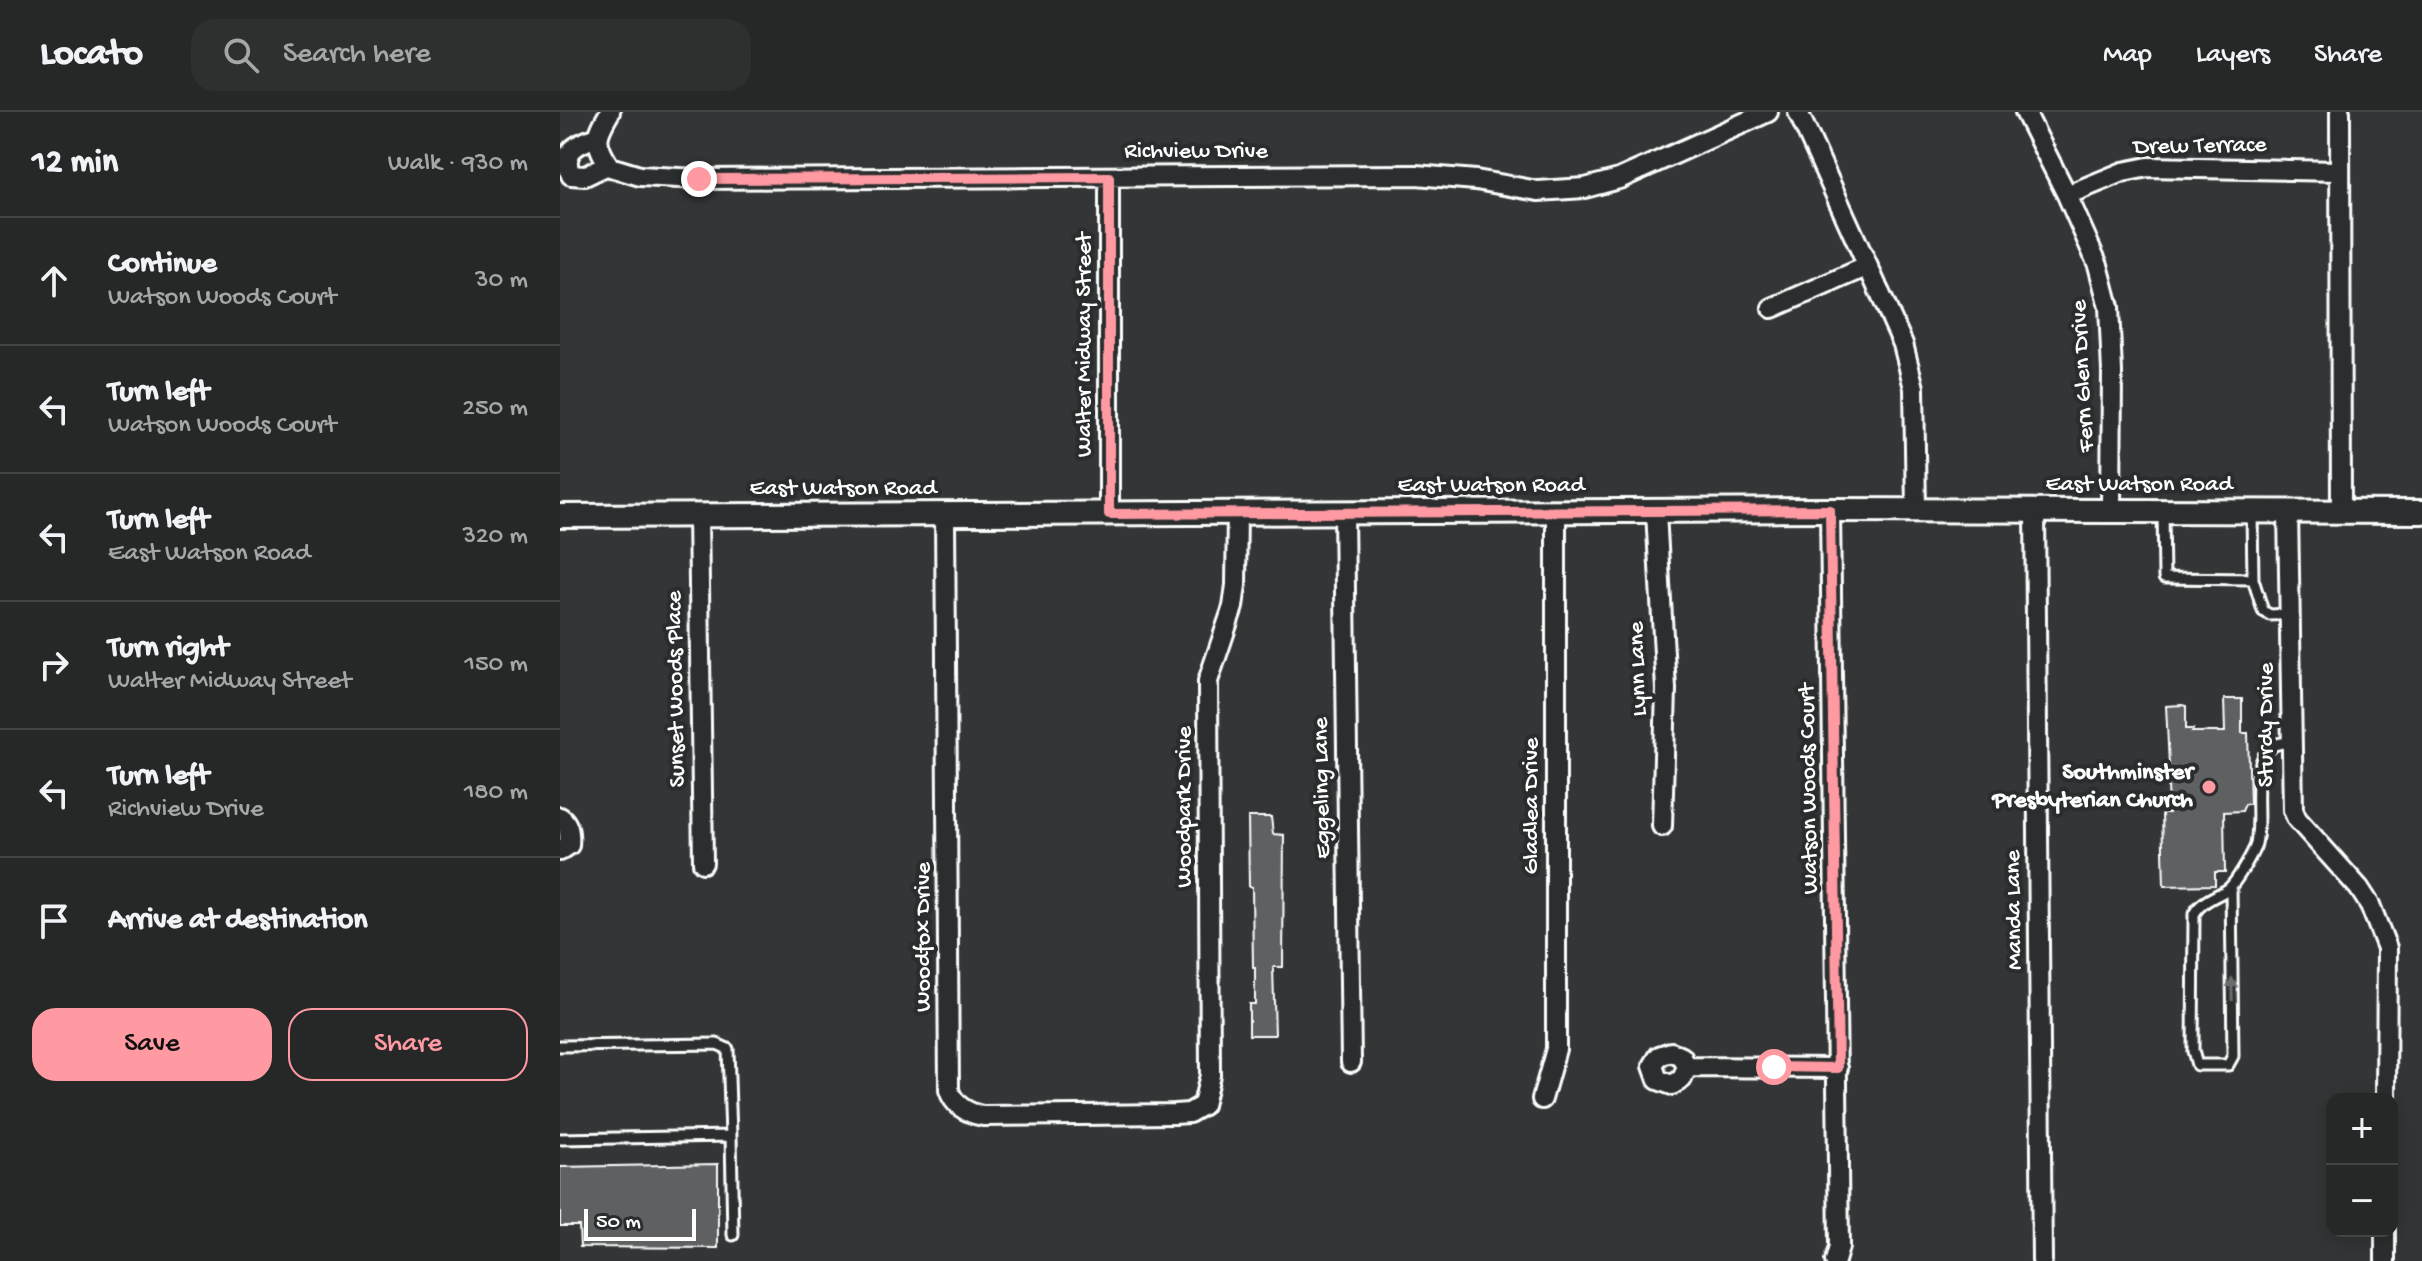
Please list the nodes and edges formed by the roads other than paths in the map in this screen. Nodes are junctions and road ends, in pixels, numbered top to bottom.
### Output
1 (610, 112) edge
2 (1768, 112) edge
3 (1798, 112) edge
4 (2025, 112) edge
5 (2340, 112) edge
6 (598, 137) junction
7 (609, 166) junction
8 (2339, 171) junction
9 (1109, 177) junction
10 (2067, 195) junction
11 (1866, 267) junction
12 (1772, 308) dead end
13 (1830, 510) junction
14 (1916, 510) junction
15 (2035, 511) junction
16 (2111, 511) junction
17 (2163, 511) junction
18 (1556, 512) junction
19 (1656, 512) junction
20 (2252, 512) junction
21 (2288, 512) junction
22 (2341, 512) junction
23 (2422, 512) edge
24 (1237, 513) junction
25 (1344, 513) junction
26 (1109, 514) junction
27 (698, 515) junction
28 (945, 515) junction
29 (560, 516) edge
30 (2253, 579) junction
31 (2290, 614) junction
32 (2291, 741) junction
33 (560, 817) edge
34 (1662, 826) dead end
35 (560, 851) edge
36 (703, 863) dead end
37 (2231, 887) junction
38 (560, 1046) edge
39 (1351, 1062) dead end
40 (1687, 1067) dead end
41 (1838, 1068) junction
42 (2386, 1093) edge
43 (1542, 1099) dead end
44 (1203, 1105) joint
45 (731, 1136) junction
46 (560, 1139) edge
47 (733, 1235) dead end
48 (2385, 1237) edge
49 (1835, 1261) edge
50 (2042, 1261) edge
51 (2385, 1261) edge

1 - 6 street
2 - 9 street, Richview Drive
3 - 11 street
4 - 10 street, Fern Glen Drive
5 - 8 street
6 - 7 street
6 - 7 street
7 - 9 street, Richview Drive
8 - 10 street, Drew Terrace
8 - 22 street
9 - 26 street, Walter Midway Street
10 - 16 street, Fern Glen Drive
11 - 12 street
11 - 14 street
13 - 14 street, East Watson Road
13 - 19 street, East Watson Road
13 - 41 street, Watson Woods Court
14 - 15 street, East Watson Road
15 - 16 street, East Watson Road
15 - 50 street, Manda Lane
16 - 17 street, East Watson Road
17 - 20 street, East Watson Road
17 - 30 lane
18 - 19 street, East Watson Road
18 - 25 street, East Watson Road
18 - 43 street, Gladlea Drive
19 - 34 street, Lynn Lane
20 - 21 street, East Watson Road
20 - 30 lane
21 - 22 street, East Watson Road
21 - 31 street, Sturdy Drive
22 - 23 street, East Watson Road
24 - 25 street, East Watson Road
24 - 26 street, East Watson Road
24 - 44 street, Woodpark Drive
25 - 39 street, Eggeling Lane
26 - 28 street, East Watson Road
27 - 28 street, East Watson Road
27 - 29 street, East Watson Road
27 - 36 street, Sunset Woods Place
28 - 44 street, Woodfox Drive
30 - 31 lane
31 - 32 street, Sturdy Drive
32 - 37 lane
32 - 42 street, Sturdy Drive
33 - 35 street
37 -> 37 lane
38 - 45 lane
40 - 41 street
41 - 49 street, Watson Woods Court
45 - 46 lane
45 - 47 lane
48 - 51 street

